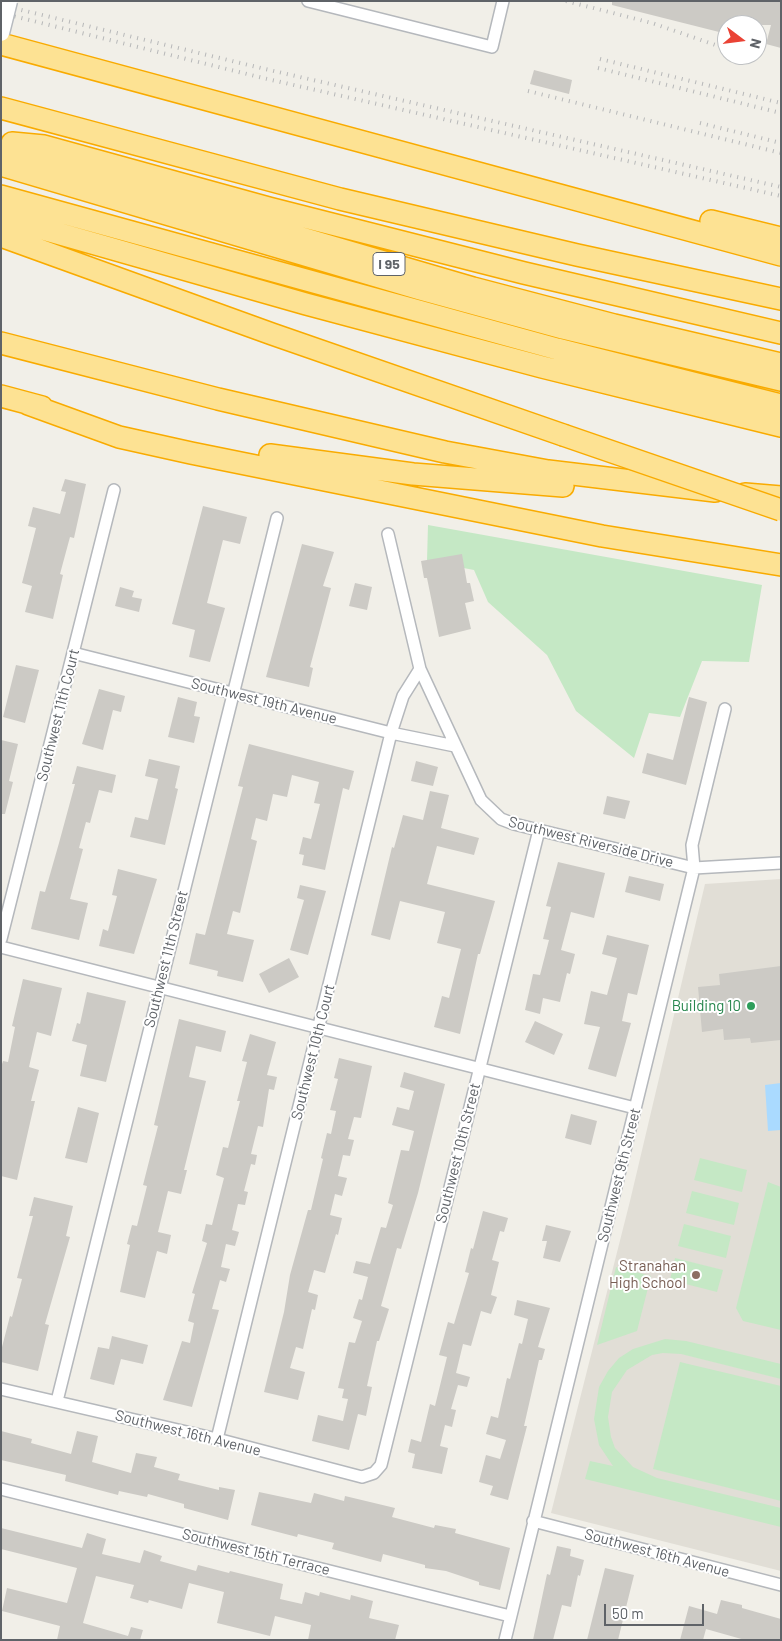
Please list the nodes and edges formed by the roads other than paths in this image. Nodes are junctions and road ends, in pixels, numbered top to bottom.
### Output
1 (9, 1) edge
2 (308, 1) edge
3 (503, 1) edge
4 (1, 33) edge
5 (1, 44) edge
6 (1, 108) edge
7 (1, 142) edge
8 (1, 150) edge
9 (1, 165) edge
10 (521, 184) junction
11 (1, 196) edge
12 (1, 217) edge
13 (1, 236) edge
14 (781, 238) edge
15 (781, 255) edge
16 (781, 299) edge
17 (781, 334) edge
18 (7, 345) edge
19 (781, 364) edge
20 (781, 380) edge
21 (1, 396) edge
22 (28, 404) junction
23 (781, 405) edge
24 (781, 426) edge
25 (683, 488) junction
26 (114, 490) dead end
27 (781, 497) edge
28 (781, 510) edge
29 (277, 518) dead end
30 (388, 534) dead end
31 (781, 565) edge
32 (73, 653) junction
33 (420, 669) junction
34 (232, 693) junction
35 (725, 709) dead end
36 (392, 733) junction
37 (455, 746) junction
38 (539, 830) junction
39 (781, 863) edge
40 (694, 868) junction
41 (1, 938) edge
42 (1, 947) edge
43 (158, 988) junction
44 (320, 1028) junction
45 (478, 1069) junction
46 (635, 1108) junction
47 (1, 1389) edge
48 (57, 1402) junction
49 (217, 1440) junction
50 (374, 1473) joint
51 (1, 1489) edge
52 (533, 1521) junction
53 (781, 1585) edge
54 (510, 1616) junction
55 (505, 1640) edge

1 - 4 main road, bridge
2 - 3 street
5 - 10 highway
6 - 16 highway
7 - 17 highway
8 - 19 highway, I 95
9 - 20 highway
10 - 14 highway
10 - 15 highway
11 - 23 highway
12 - 24 highway
13 - 28 highway, bridge
18 - 25 highway
21 - 22 highway
22 - 25 highway
22 - 31 highway
25 - 27 highway
26 - 32 street, Southwest 11th Court
29 - 34 street, Southwest 11th Street
30 - 33 street, Southwest Riverside Drive
32 - 34 street, Southwest 19th Avenue
32 - 41 street, Southwest 11th Court
33 - 36 street, Southwest 10th Court
33 - 37 street, Southwest Riverside Drive
34 - 36 street, Southwest 19th Avenue
34 - 43 street, Southwest 11th Street
35 - 40 street, Southwest 9th Street
36 - 37 street, Southwest 19th Avenue
36 - 44 street, Southwest 10th Court
37 - 38 street, Southwest Riverside Drive
38 - 40 street, Southwest Riverside Drive
38 - 45 street, Southwest 10th Street
39 - 40 street, Southwest Riverside Drive
40 - 46 street, Southwest 9th Street
42 - 43 street
43 - 44 street
43 - 48 street, Southwest 11th Street
44 - 45 street
44 - 49 street, Southwest 10th Court
45 - 46 street
45 - 50 street, Southwest 10th Street
46 - 52 street, Southwest 9th Street
47 - 48 street, Southwest 16th Avenue
48 - 49 street, Southwest 16th Avenue
49 - 50 street, Southwest 16th Avenue
51 - 54 street, Southwest 15th Terrace
52 - 53 street, Southwest 16th Avenue
52 - 54 street, Southwest 9th Street
54 - 55 street, Southwest 9th Street

